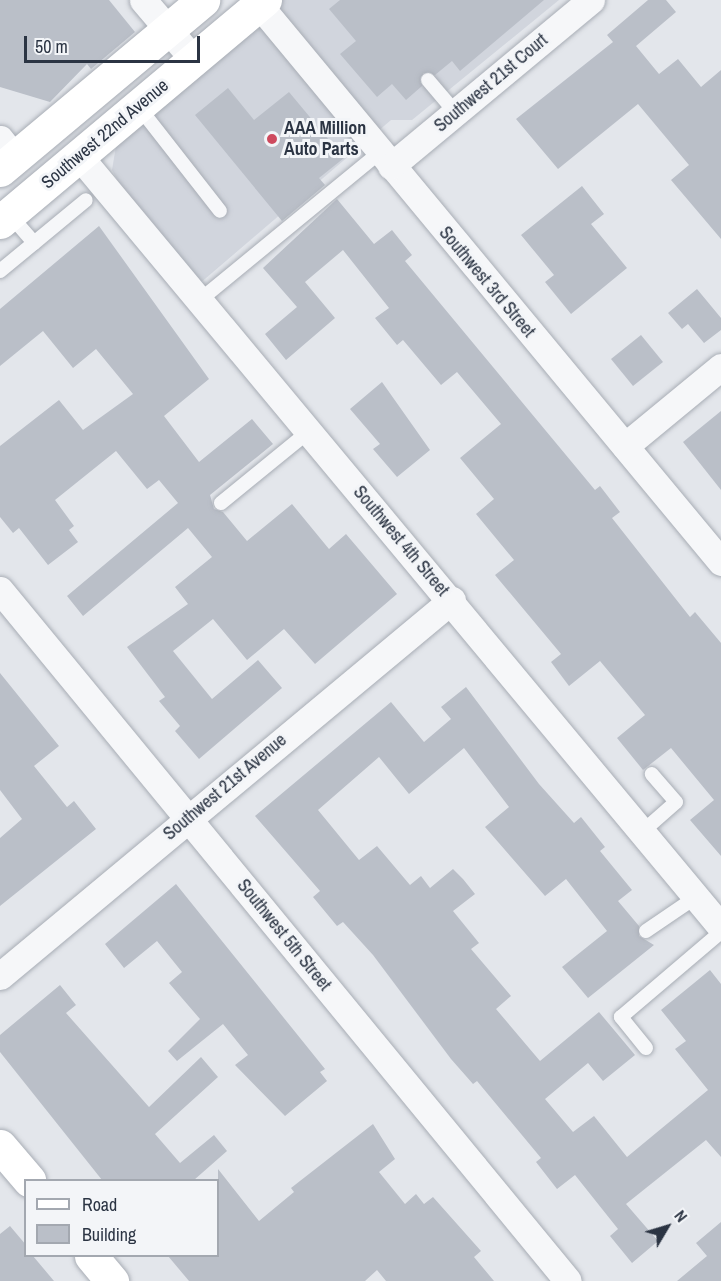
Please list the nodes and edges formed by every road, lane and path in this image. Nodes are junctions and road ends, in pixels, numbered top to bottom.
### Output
1 (143, 0) edge
2 (203, 0) edge
3 (591, 0) edge
4 (260, 2) edge
5 (168, 30) junction
6 (194, 60) junction
7 (428, 80) dead end
8 (138, 106) junction
9 (456, 113) junction
10 (5, 156) edge
11 (79, 156) junction
12 (386, 159) junction
13 (87, 200) dead end
14 (220, 211) dead end
15 (5, 218) edge
16 (34, 243) junction
17 (0, 271) edge
18 (200, 300) junction
19 (721, 367) edge
20 (308, 432) junction
21 (625, 446) junction
22 (221, 503) dead end
23 (721, 562) edge
24 (0, 590) edge
25 (452, 600) junction
26 (652, 774) dead end
27 (188, 818) junction
28 (642, 832) junction
29 (696, 897) junction
30 (721, 927) edge
31 (646, 931) dead end
32 (721, 932) edge
33 (0, 976) edge
34 (646, 1048) dead end
35 (0, 1146) edge
36 (28, 1179) edge
37 (92, 1257) edge
38 (112, 1281) edge
39 (568, 1281) edge

1 - 5 street
2 - 5 main road
3 - 9 street, Southwest 21st Court
4 - 6 main road, Southwest 22nd Avenue
4 - 12 street, Southwest 3rd Street
5 - 6 street
5 - 10 main road
6 - 8 main road, Southwest 22nd Avenue
7 - 9 lane
8 - 11 main road, Southwest 22nd Avenue
8 - 14 lane
9 - 12 street, Southwest 21st Court
11 - 15 main road, Southwest 22nd Avenue
11 - 18 street, Southwest 4th Street
12 - 18 lane
12 - 21 street, Southwest 3rd Street
13 - 16 lane
15 - 16 lane
16 - 17 lane
18 - 20 street, Southwest 4th Street
19 - 21 street
20 - 22 lane
20 - 25 street, Southwest 4th Street
21 - 23 street, Southwest 3rd Street
24 - 27 street, Southwest 5th Street
25 - 27 street, Southwest 21st Avenue
25 - 28 street, Southwest 4th Street
26 - 28 lane
27 - 33 street, Southwest 21st Avenue
27 - 39 street, Southwest 5th Street
28 - 29 street, Southwest 4th Street
29 - 30 street, Southwest 4th Street
29 - 31 lane
32 - 34 lane
35 - 36 main road
37 - 38 main road

